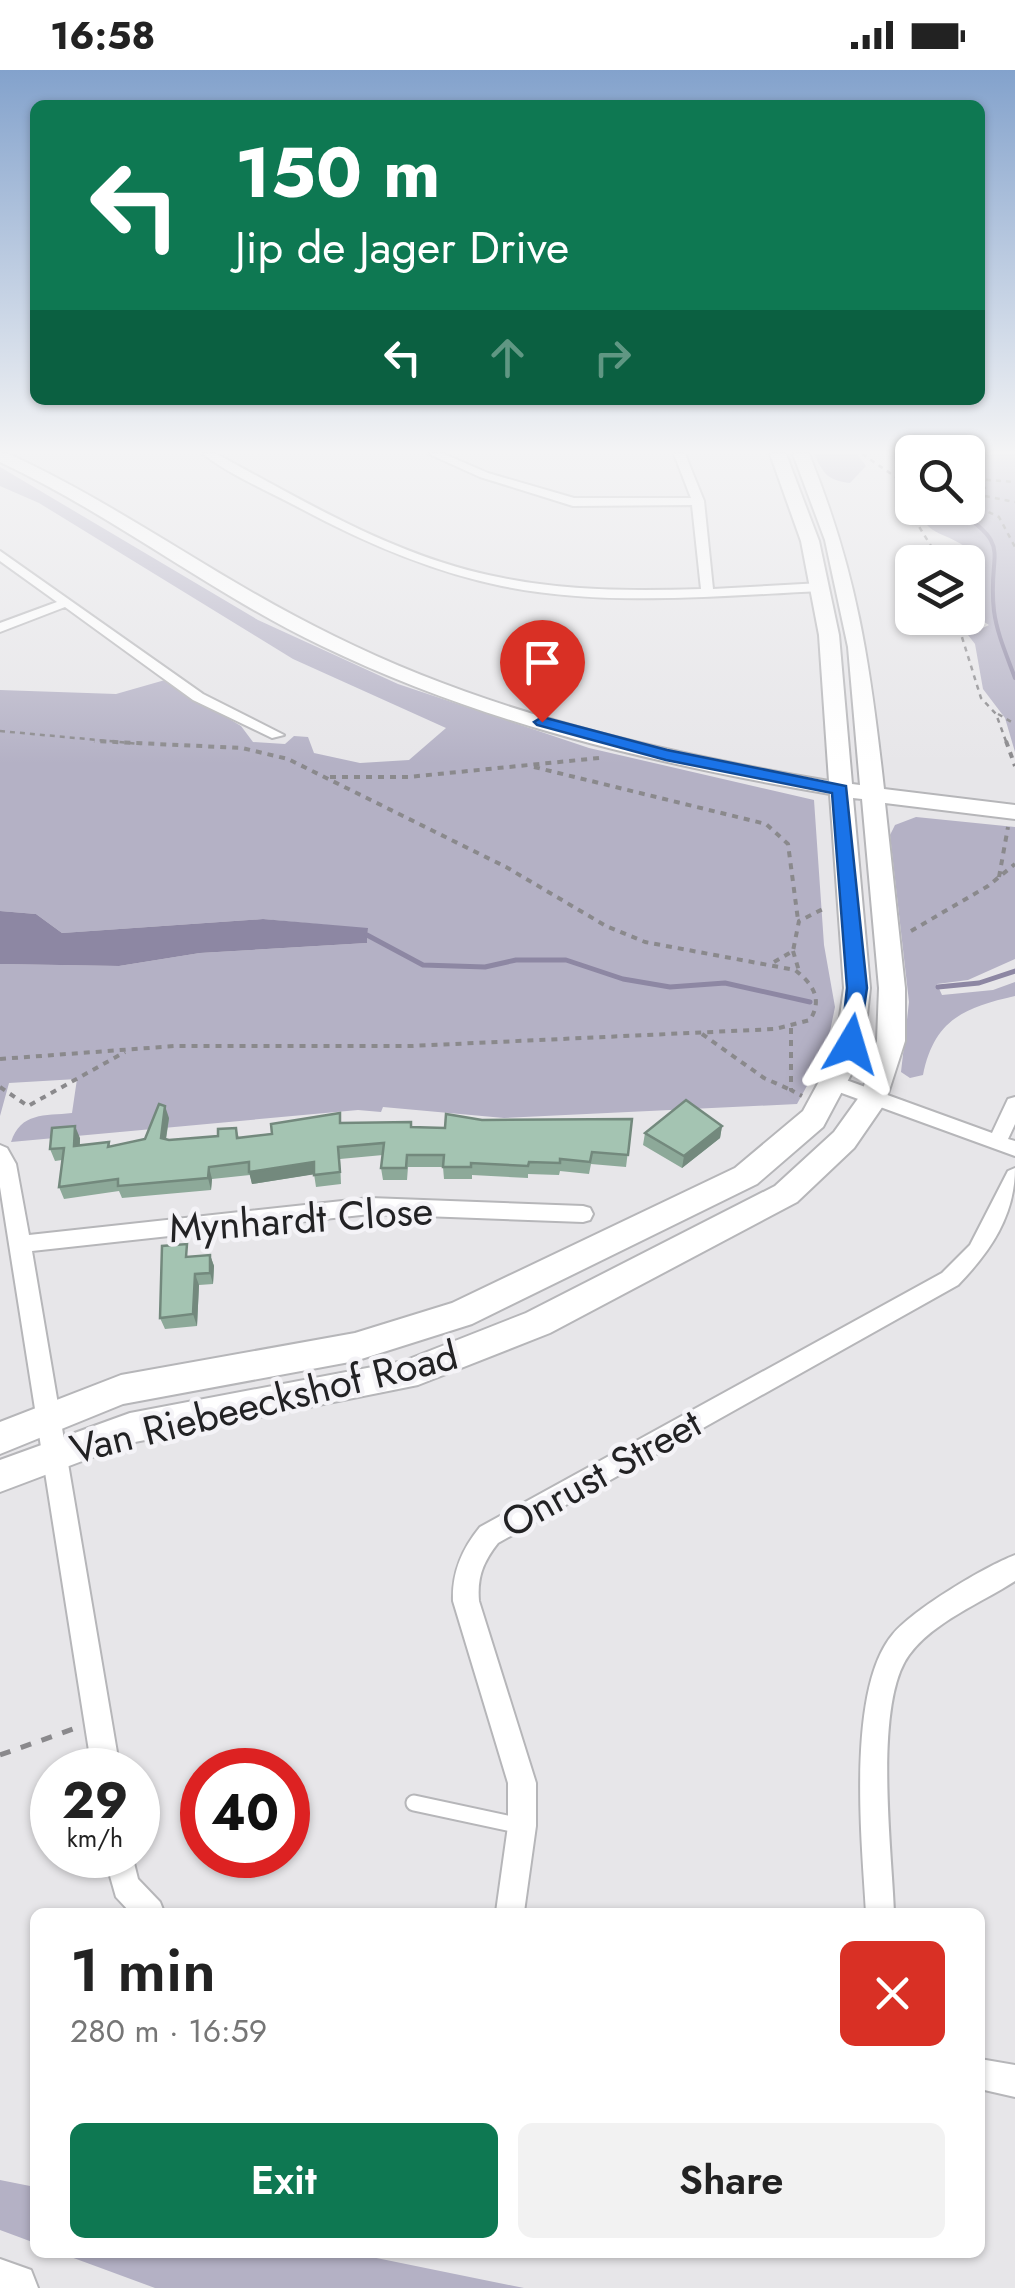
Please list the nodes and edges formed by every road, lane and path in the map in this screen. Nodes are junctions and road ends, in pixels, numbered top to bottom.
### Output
1 (4, 558) edge
2 (178, 558) edge
3 (212, 558) edge
4 (428, 558) edge
5 (704, 558) edge
6 (814, 558) edge
7 (838, 558) edge
8 (822, 587) junction
9 (707, 590) junction
10 (66, 602) junction
11 (0, 628) edge
12 (961, 635) edge
13 (996, 714) junction
14 (1015, 724) edge
15 (0, 732) edge
16 (277, 735) dead end
17 (601, 758) dead end
18 (527, 765) junction
19 (1015, 766) edge
20 (325, 777) junction
21 (840, 780) junction
22 (873, 786) junction
23 (1015, 796) edge
24 (1012, 818) edge
25 (1015, 864) edge
26 (1000, 876) junction
27 (827, 907) dead end
28 (798, 920) junction
29 (906, 941) dead end
30 (793, 952) junction
31 (770, 962) junction
32 (800, 974) junction
33 (791, 1026) junction
34 (700, 1032) junction
35 (129, 1049) junction
36 (0, 1059) edge
37 (0, 1086) edge
38 (791, 1090) junction
39 (821, 1091) junction
40 (875, 1096) junction
41 (1015, 1104) edge
42 (1006, 1146) edge
43 (0, 1152) edge
44 (1015, 1176) edge
45 (583, 1214) dead end
46 (20, 1244) junction
47 (49, 1416) junction
48 (0, 1438) edge
49 (54, 1454) junction
50 (0, 1476) edge
51 (1015, 1566) edge
52 (98, 1720) junction
53 (102, 1748) edge
54 (0, 1755) edge
55 (414, 1803) dead end
56 (522, 1826) junction
57 (124, 1878) edge
58 (146, 1908) edge
59 (511, 1908) edge
60 (880, 1908) edge
61 (985, 2075) edge
62 (1015, 2081) edge
63 (0, 2284) edge
64 (13, 2288) edge

1 - 10 street
2 - 21 street
3 - 21 street
4 - 9 street
5 - 9 street
6 - 8 street, Van Riebeeckshof Road
7 - 22 street, Van Riebeeckshof Road
8 - 9 street
8 - 21 street, Van Riebeeckshof Road
10 - 11 street
10 - 16 street
12 - 13 path
13 - 14 path
13 - 19 path
15 - 20 path
17 - 18 path
18 - 20 path
18 - 28 path
20 - 31 path
21 - 22 street
21 - 39 street, Van Riebeeckshof Road
22 - 23 street
22 - 24 street
22 - 40 street, Van Riebeeckshof Road
24 - 26 path
25 - 26 path
26 - 29 path
27 - 28 path
28 - 30 path
30 - 31 path
30 - 32 path
31 - 32 path
32 - 33 path
33 - 34 path
33 - 38 path
34 - 35 path
34 - 38 path
35 - 36 path
35 - 37 path
38 - 39 path
39 - 40 street
39 - 47 street, Van Riebeeckshof Road
40 - 42 street
40 - 49 street, Van Riebeeckshof Road
41 - 42 street
43 - 46 street
44 - 56 street, Onrust Street
45 - 46 street, Mynhardt Close
46 - 47 street
47 - 48 street, Van Riebeeckshof Road
47 - 49 street
49 - 50 street, Van Riebeeckshof Road
49 - 52 street
51 - 60 street
52 - 53 street
52 - 54 path
55 - 56 lane
56 - 59 street, Onrust Street
57 - 58 street
61 - 62 street
63 - 64 street

